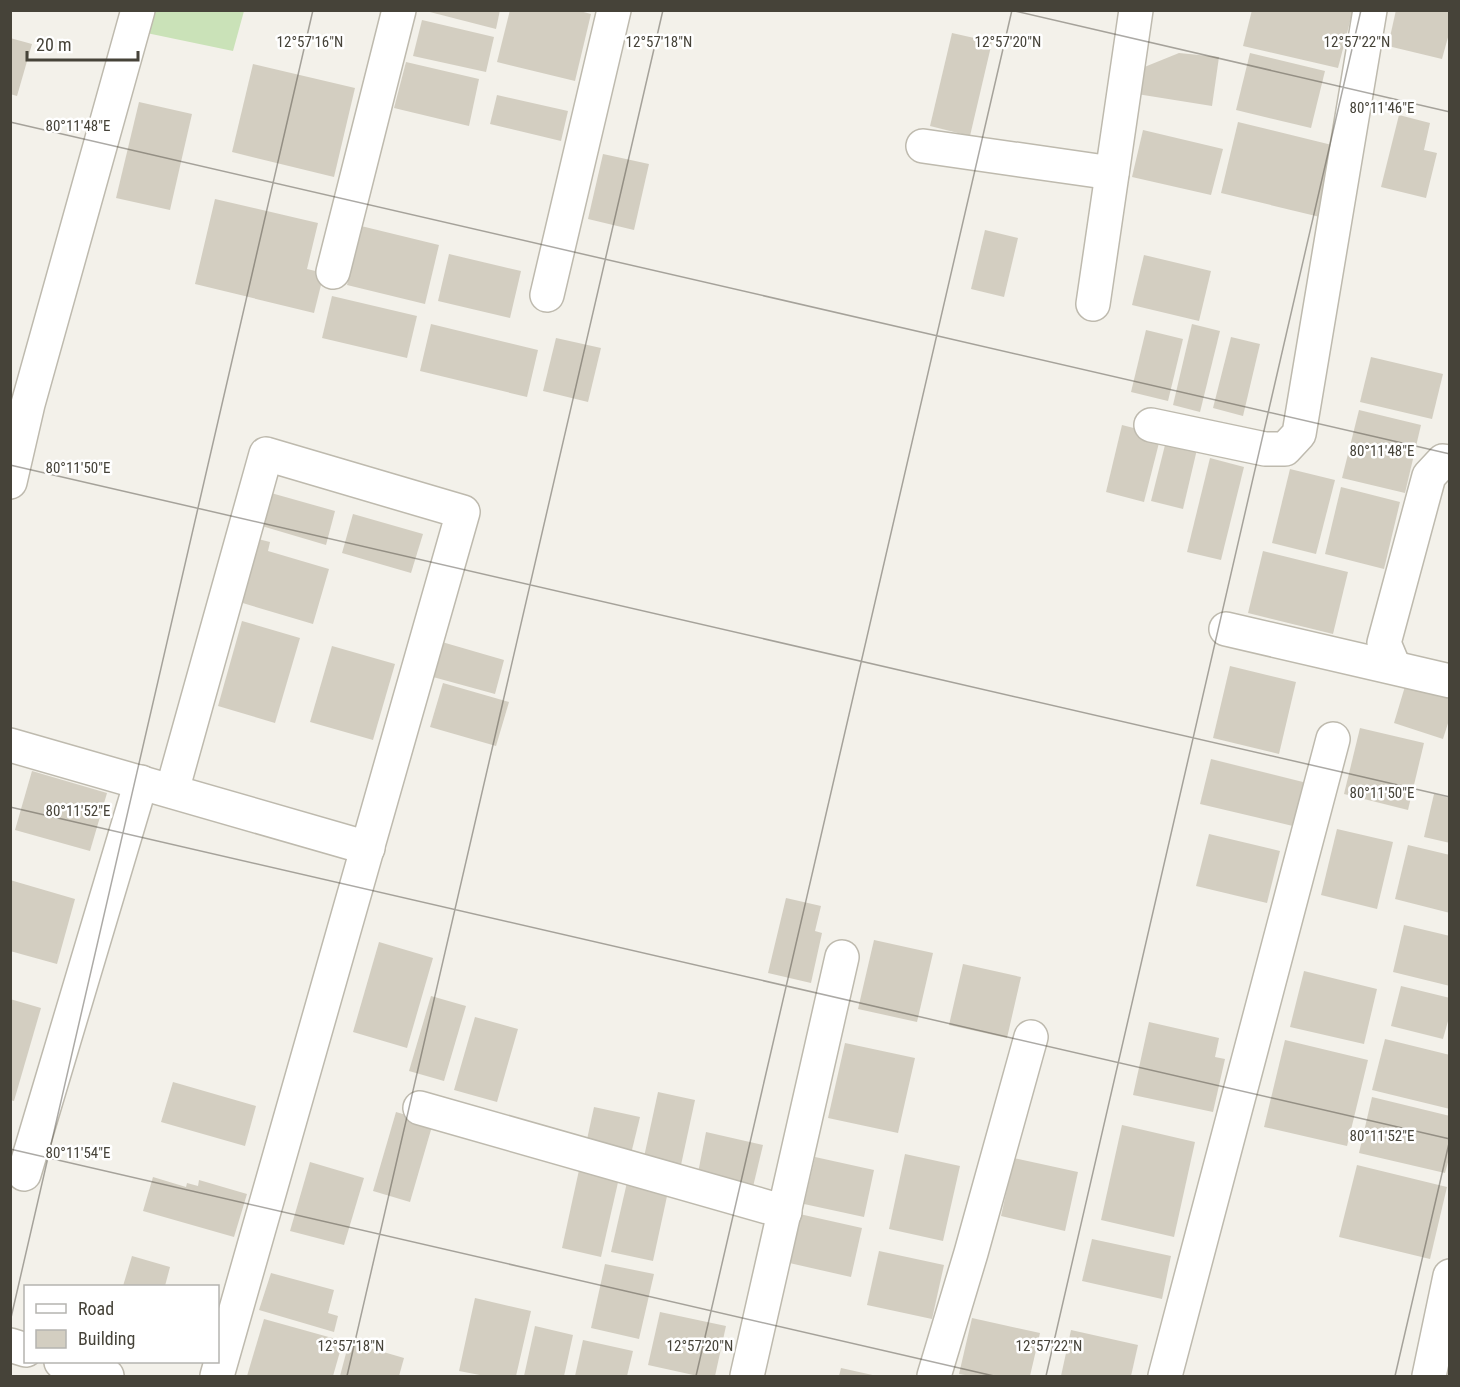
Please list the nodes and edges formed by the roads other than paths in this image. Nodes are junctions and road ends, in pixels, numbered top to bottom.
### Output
1 (138, 10) edge
2 (399, 10) edge
3 (614, 10) edge
4 (1136, 10) edge
5 (1370, 10) edge
6 (923, 146) dead end
7 (1112, 173) junction
8 (333, 272) dead end
9 (547, 296) dead end
10 (1093, 304) dead end
11 (1151, 425) dead end
12 (13, 461) edge
13 (1449, 462) edge
14 (1226, 629) dead end
15 (1394, 667) junction
16 (1449, 681) edge
17 (1333, 740) dead end
18 (10, 745) edge
19 (141, 782) junction
20 (172, 791) junction
21 (368, 848) junction
22 (842, 957) dead end
23 (1031, 1037) dead end
24 (420, 1108) dead end
25 (24, 1174) dead end
26 (785, 1212) junction
27 (1449, 1276) edge
28 (64, 1363) edge
29 (107, 1377) edge
30 (217, 1377) edge
31 (747, 1377) edge
32 (934, 1377) edge
33 (1165, 1377) edge
34 (1429, 1377) edge

1 - 12 street
2 - 8 street
3 - 9 street
4 - 7 street
5 - 11 street
6 - 7 street
7 - 10 street
13 - 15 street
14 - 15 street
15 - 16 street
17 - 33 street
18 - 19 street
19 - 20 street
19 - 25 street
20 - 21 street
20 - 21 street
21 - 30 street
22 - 26 street
23 - 32 street
24 - 26 street
26 - 31 street
27 - 34 street
28 - 29 street

